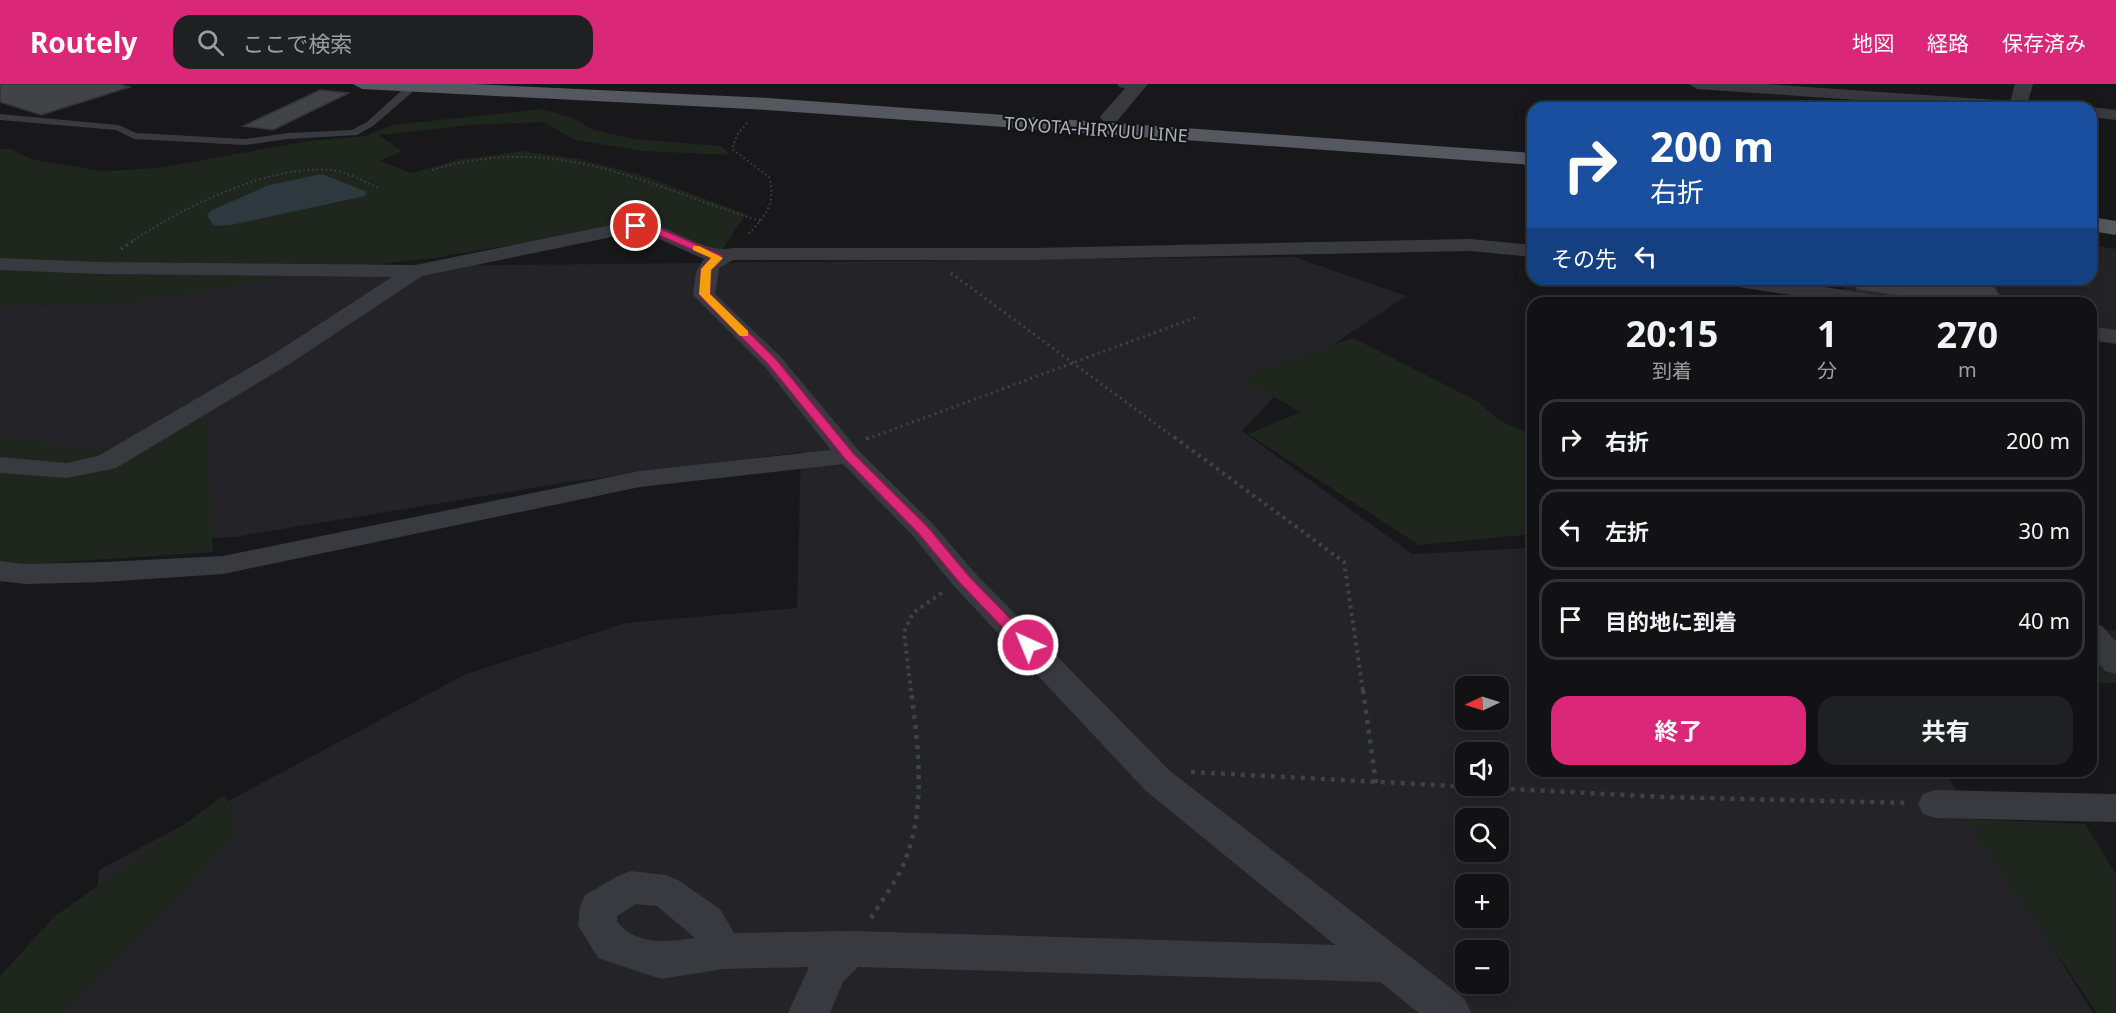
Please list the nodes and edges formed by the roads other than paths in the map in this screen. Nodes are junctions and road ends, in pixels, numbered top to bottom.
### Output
1 (362, 84) edge
2 (516, 84) edge
3 (1697, 84) edge
4 (2024, 84) edge
5 (1133, 85) edge
6 (412, 88) junction
7 (659, 92) edge
8 (1948, 102) edge
9 (2019, 102) edge
10 (2097, 113) edge
11 (2116, 115) edge
12 (0, 117) edge
13 (1110, 117) junction
14 (1527, 145) edge
15 (1527, 158) edge
16 (2097, 225) edge
17 (2116, 228) edge
18 (2097, 233) edge
19 (2116, 237) edge
20 (1527, 250) edge
21 (725, 256) junction
22 (0, 264) edge
23 (415, 270) junction
24 (1766, 285) edge
25 (1846, 297) edge
26 (846, 452) junction
27 (0, 465) edge
28 (0, 571) edge
29 (2097, 641) edge
30 (2116, 663) edge
31 (1936, 804) road end
32 (2116, 808) edge
33 (850, 949) junction
34 (723, 951) dead end
35 (1386, 964) junction
36 (809, 1013) edge
37 (1450, 1013) edge

1 - 6 main road, TOYOTA-HIRYUU LINE
2 - 7 main road, TOYOTA-HIRYUU LINE
3 - 8 street
4 - 9 street
5 - 13 street
6 - 7 main road, TOYOTA-HIRYUU LINE
6 - 12 lane
7 - 13 main road, TOYOTA-HIRYUU LINE
7 - 15 main road, TOYOTA-HIRYUU LINE
10 - 11 street
13 - 14 main road, TOYOTA-HIRYUU LINE
16 - 17 main road
18 - 19 main road
20 - 21 street
21 - 23 street
21 - 26 street
22 - 23 street
23 - 27 street
24 - 25 street
26 - 28 street
26 - 35 street
29 - 30 street
31 - 32 street
33 - 34 street
33 - 35 street
33 - 36 street
35 - 37 street

